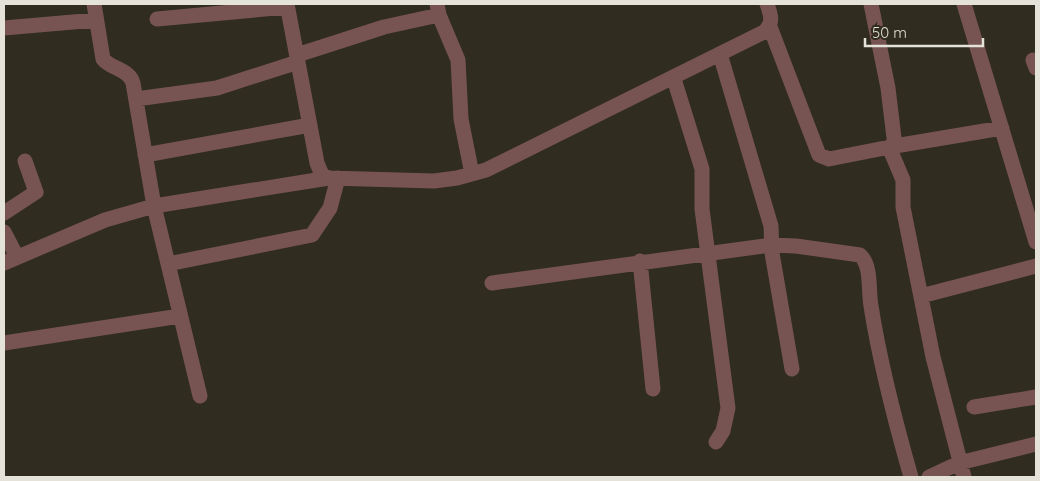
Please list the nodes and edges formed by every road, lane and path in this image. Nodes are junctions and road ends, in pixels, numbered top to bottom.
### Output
1 (94, 4) edge
2 (767, 4) edge
3 (871, 4) edge
4 (964, 4) edge
5 (287, 5) edge
6 (438, 9) edge
7 (157, 19) dead end
8 (96, 20) junction
9 (770, 27) junction
10 (4, 28) edge
11 (720, 54) junction
12 (298, 58) junction
13 (674, 79) junction
14 (136, 99) junction
15 (310, 125) junction
16 (1002, 128) junction
17 (892, 146) junction
18 (145, 155) junction
19 (25, 161) dead end
20 (472, 174) junction
21 (333, 178) junction
22 (154, 206) junction
23 (4, 213) edge
24 (4, 232) edge
25 (1036, 242) edge
26 (771, 245) junction
27 (708, 254) junction
28 (10, 260) edge
29 (640, 261) junction
30 (168, 264) junction
31 (1036, 266) edge
32 (492, 283) dead end
33 (920, 296) junction
34 (180, 316) junction
35 (4, 343) edge
36 (792, 369) dead end
37 (653, 389) dead end
38 (200, 396) dead end
39 (1036, 397) edge
40 (974, 407) dead end
41 (716, 442) dead end
42 (1036, 444) edge
43 (962, 470) edge
44 (911, 477) edge
45 (929, 477) edge

1 - 8 street
2 - 9 street
3 - 17 street
4 - 16 street
5 - 7 street
5 - 12 street
6 - 12 street
6 - 20 street
8 - 10 street
8 - 14 street
9 - 11 street
9 - 17 street
11 - 13 street
11 - 26 street
12 - 14 street
12 - 15 street
13 - 20 street
13 - 27 street
14 - 18 street
15 - 18 street
15 - 21 street
16 - 17 street
16 - 25 street
17 - 33 street
18 - 22 street
19 - 23 street
20 - 21 street
21 - 22 street
21 - 30 street
22 - 28 street
22 - 30 street
24 - 28 street
26 - 27 street
26 - 36 street
26 - 44 street
27 - 29 street
27 - 41 street
29 - 32 street
29 - 37 street
30 - 34 street
31 - 33 street
33 - 43 street
34 - 35 street
34 - 38 street
39 - 40 street
42 - 43 street
43 - 45 street

